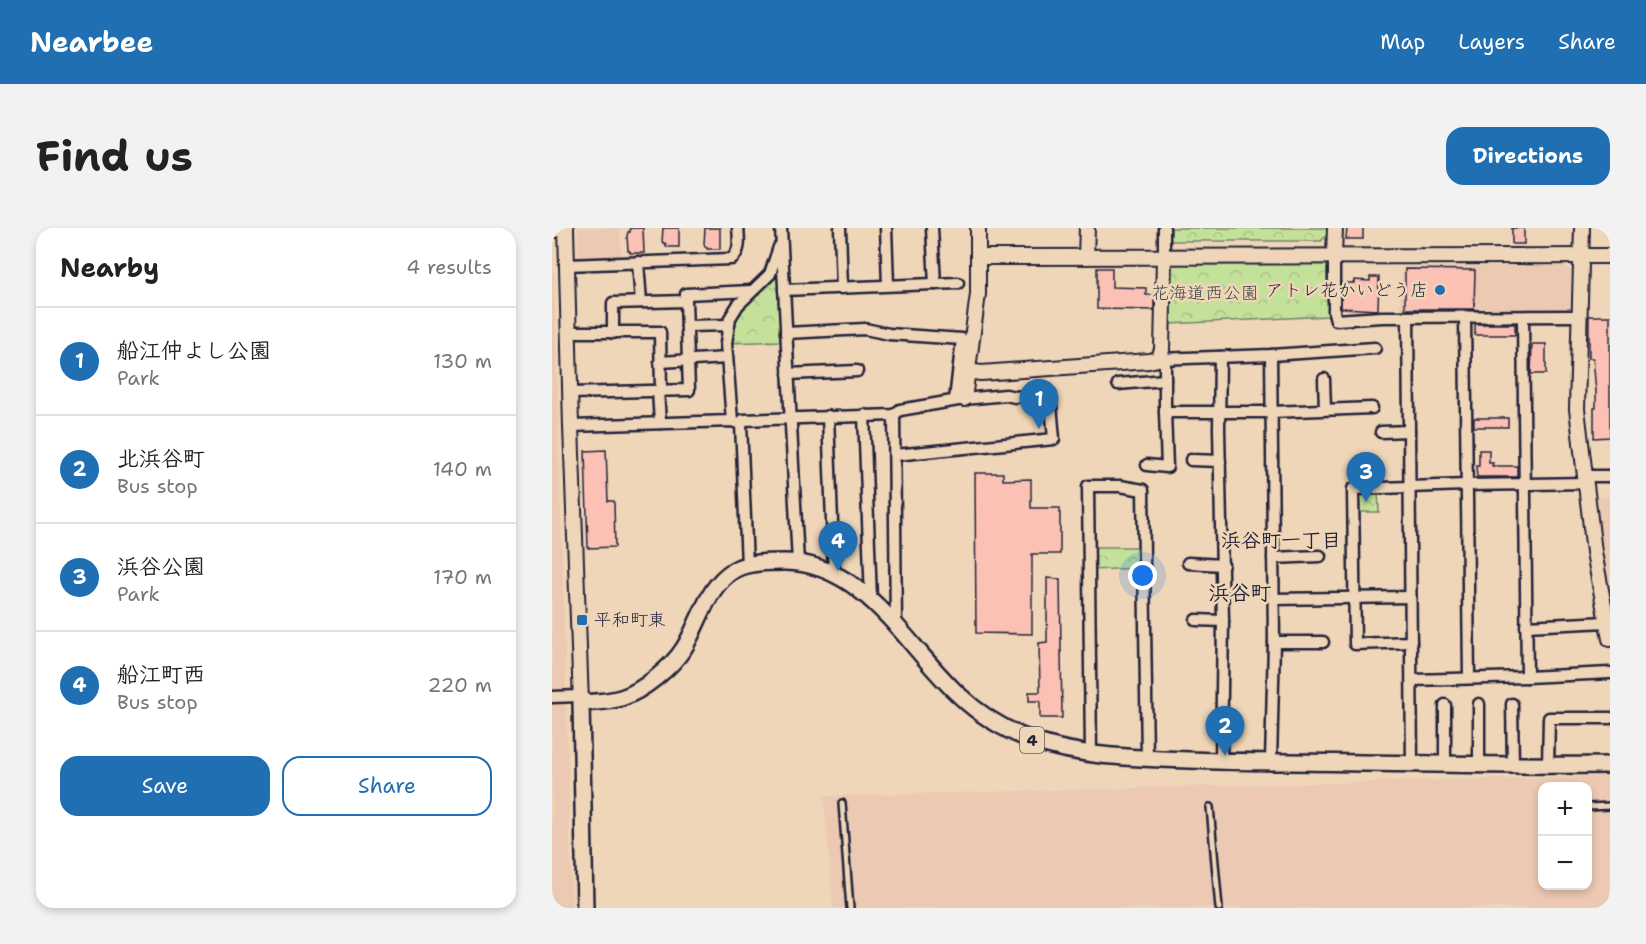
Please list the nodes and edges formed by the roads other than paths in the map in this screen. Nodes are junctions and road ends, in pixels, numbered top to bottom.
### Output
1 (738, 228) edge
2 (781, 228) edge
3 (840, 228) edge
4 (886, 228) edge
5 (932, 228) edge
6 (978, 228) edge
7 (1087, 228) edge
8 (1164, 228) edge
9 (1335, 228) edge
10 (1582, 228) edge
11 (561, 232) edge
12 (782, 240) junction
13 (1581, 255) junction
14 (1164, 256) junction
15 (1334, 256) junction
16 (1610, 256) edge
17 (978, 257) junction
18 (1086, 257) junction
19 (638, 262) junction
20 (567, 265) junction
21 (958, 283) dead end
22 (935, 284) junction
23 (888, 285) junction
24 (842, 288) junction
25 (784, 290) junction
26 (751, 291) junction
27 (686, 301) junction
28 (641, 302) junction
29 (1579, 316) junction
30 (1408, 317) junction
31 (1466, 317) junction
32 (1523, 317) junction
33 (729, 325) junction
34 (687, 326) junction
35 (568, 332) junction
36 (613, 333) junction
37 (786, 333) junction
38 (1375, 348) dead end
39 (1271, 356) junction
40 (1220, 357) junction
41 (727, 358) junction
42 (1161, 359) junction
43 (688, 360) junction
44 (660, 362) junction
45 (857, 371) dead end
46 (968, 371) junction
47 (788, 374) junction
48 (1324, 379) dead end
49 (1165, 380) junction
50 (1118, 384) dead end
51 (660, 391) junction
52 (570, 393) junction
53 (959, 399) junction
54 (1372, 408) dead end
55 (1325, 409) junction
56 (1165, 412) junction
57 (1220, 412) junction
58 (1271, 412) junction
59 (864, 415) junction
60 (894, 415) junction
61 (828, 416) junction
62 (790, 418) junction
63 (736, 422) junction
64 (660, 423) junction
65 (571, 426) junction
66 (1409, 431) junction
67 (1381, 432) dead end
68 (895, 454) junction
69 (1191, 460) dead end
70 (1220, 461) junction
71 (1147, 465) dead end
72 (1610, 476) edge
73 (1585, 480) junction
74 (1524, 484) junction
75 (1466, 485) junction
76 (1410, 487) junction
77 (1320, 556) dead end
78 (1273, 558) junction
79 (798, 563) junction
80 (1188, 563) dead end
81 (747, 565) junction
82 (1222, 565) junction
83 (834, 574) junction
84 (1410, 597) junction
85 (1354, 598) junction
86 (871, 599) junction
87 (1273, 599) junction
88 (1196, 620) dead end
89 (1223, 621) junction
90 (1606, 622) junction
91 (1526, 626) junction
92 (896, 627) junction
93 (1610, 639) edge
94 (1274, 642) junction
95 (1323, 642) dead end
96 (1411, 642) junction
97 (1610, 673) edge
98 (1527, 677) junction
99 (1469, 678) junction
100 (1412, 680) junction
101 (552, 697) edge
102 (580, 699) junction
103 (1479, 704) dead end
104 (1512, 704) dead end
105 (1445, 705) dead end
106 (1610, 718) edge
107 (1090, 754) junction
108 (1147, 758) junction
109 (1221, 762) junction
110 (1271, 762) junction
111 (1412, 764) junction
112 (1445, 764) junction
113 (1479, 765) junction
114 (1513, 765) junction
115 (1610, 765) edge
116 (1548, 766) junction
117 (842, 803) dead end
118 (1610, 806) edge
119 (1210, 807) dead end
120 (1592, 807) edge
121 (585, 908) edge
122 (850, 908) edge
123 (1219, 908) edge

1 - 19 street
2 - 12 street
3 - 24 street
4 - 23 street
5 - 22 street
6 - 17 street
7 - 18 street
8 - 14 street
9 - 15 street
10 - 13 street
11 - 20 street
12 - 25 street
12 - 26 street
13 - 15 street
13 - 16 street
13 - 29 street
14 - 15 street
14 - 18 street
14 - 42 street
15 - 30 street
17 - 18 street
17 - 46 street
19 - 20 street
19 - 28 street
20 - 35 street
21 - 22 street
22 - 23 street
23 - 24 street
24 - 25 street
25 - 37 street
26 - 27 street
26 - 33 street
27 - 28 street
27 - 34 street
28 - 36 street
29 - 32 street
29 - 73 street
30 - 31 street
30 - 66 street
31 - 32 street
31 - 75 street
32 - 74 street
33 - 34 street
33 - 41 street
34 - 43 street
35 - 36 street
35 - 52 street
36 - 44 street
37 - 47 street
37 - 53 street
38 - 39 street
39 - 40 street
39 - 58 street
40 - 42 street
40 - 57 street
41 - 43 street
41 - 63 street
42 - 46 street
42 - 49 street
43 - 44 street
43 - 51 street
44 - 51 street
45 - 47 street
46 - 53 street
47 - 62 street
48 - 55 street
49 - 50 street
49 - 56 street
51 - 52 street
51 - 64 street
52 - 65 street
53 - 60 street
53 - 68 street
54 - 55 street
55 - 58 street
56 - 57 street
56 - 71 street
57 - 58 street
57 - 70 street
58 - 78 street
59 - 60 street
59 - 61 street
59 - 86 street
60 - 68 street
61 - 62 street
61 - 83 street
62 - 63 street
62 - 79 street
63 - 64 street
63 - 81 street
64 - 65 street
65 - 102 street
66 - 67 street
66 - 76 street
68 - 92 street
69 - 70 street
70 - 82 street
72 - 73 street
73 - 74 street
73 - 90 street
74 - 75 street
74 - 91 street
75 - 76 street
75 - 99 street
76 - 84 street
76 - 85 street
77 - 78 street
78 - 87 street
79 - 81 main road, 4
79 - 83 main road, 4
80 - 82 street
81 - 102 main road, 4
82 - 89 street
83 - 86 main road, 4
84 - 85 street
84 - 96 street
85 - 87 street
85 - 96 street
86 - 92 main road, 4
87 - 94 street
88 - 89 street
89 - 109 street
90 - 91 street
90 - 93 street
91 - 98 street
92 - 107 main road, 4
94 - 95 street
94 - 110 street
96 - 100 street
97 - 98 street
98 - 99 street
99 - 100 street
100 - 111 street
101 - 102 street
102 - 121 main road
103 - 113 street
104 - 114 street
105 - 112 street
106 - 116 street
107 - 108 main road, 4
107 - 108 street
108 - 109 main road, 4
109 - 110 main road, 4
110 - 111 main road, 4
111 - 112 main road, 4
112 - 113 main road, 4
113 - 114 main road, 4
114 - 116 main road, 4
115 - 116 main road, 4
117 - 122 lane
118 - 120 lane
119 - 123 lane

